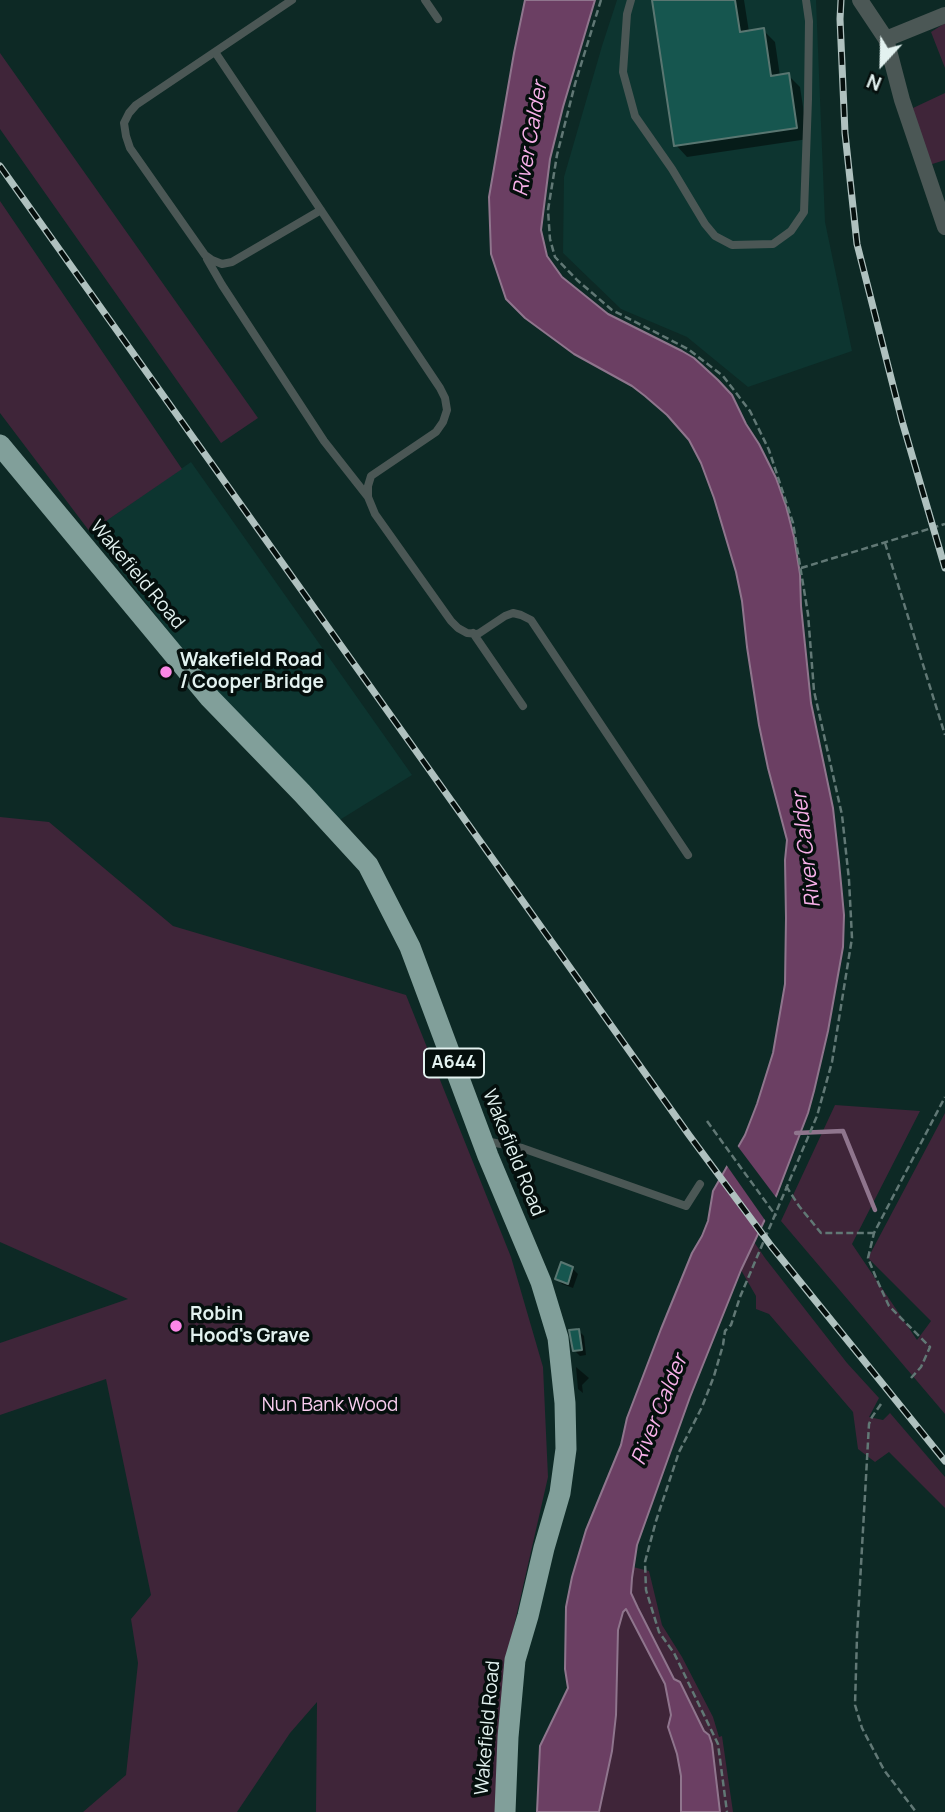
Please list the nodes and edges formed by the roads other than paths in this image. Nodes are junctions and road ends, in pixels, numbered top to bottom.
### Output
1 (292, 0) edge
2 (425, 0) edge
3 (631, 0) edge
4 (806, 0) edge
5 (860, 0) edge
6 (945, 15) edge
7 (438, 19) dead end
8 (886, 39) junction
9 (215, 52) junction
10 (321, 210) junction
11 (945, 227) edge
12 (205, 254) junction
13 (0, 445) edge
14 (368, 497) junction
15 (473, 633) junction
16 (523, 706) dead end
17 (688, 855) dead end
18 (482, 1140) junction
19 (700, 1184) dead end
20 (505, 1812) edge

1 - 9 lane
2 - 7 lane
3 - 4 lane
5 - 8 street
6 - 8 street
8 - 11 street
9 - 10 lane
9 - 12 lane
10 - 12 lane
10 - 14 lane
12 - 14 lane
13 - 18 highway, Wakefield Road / A644
14 - 15 lane
15 - 16 lane
15 - 17 lane
18 - 19 lane
18 - 20 highway, Wakefield Road / A644

